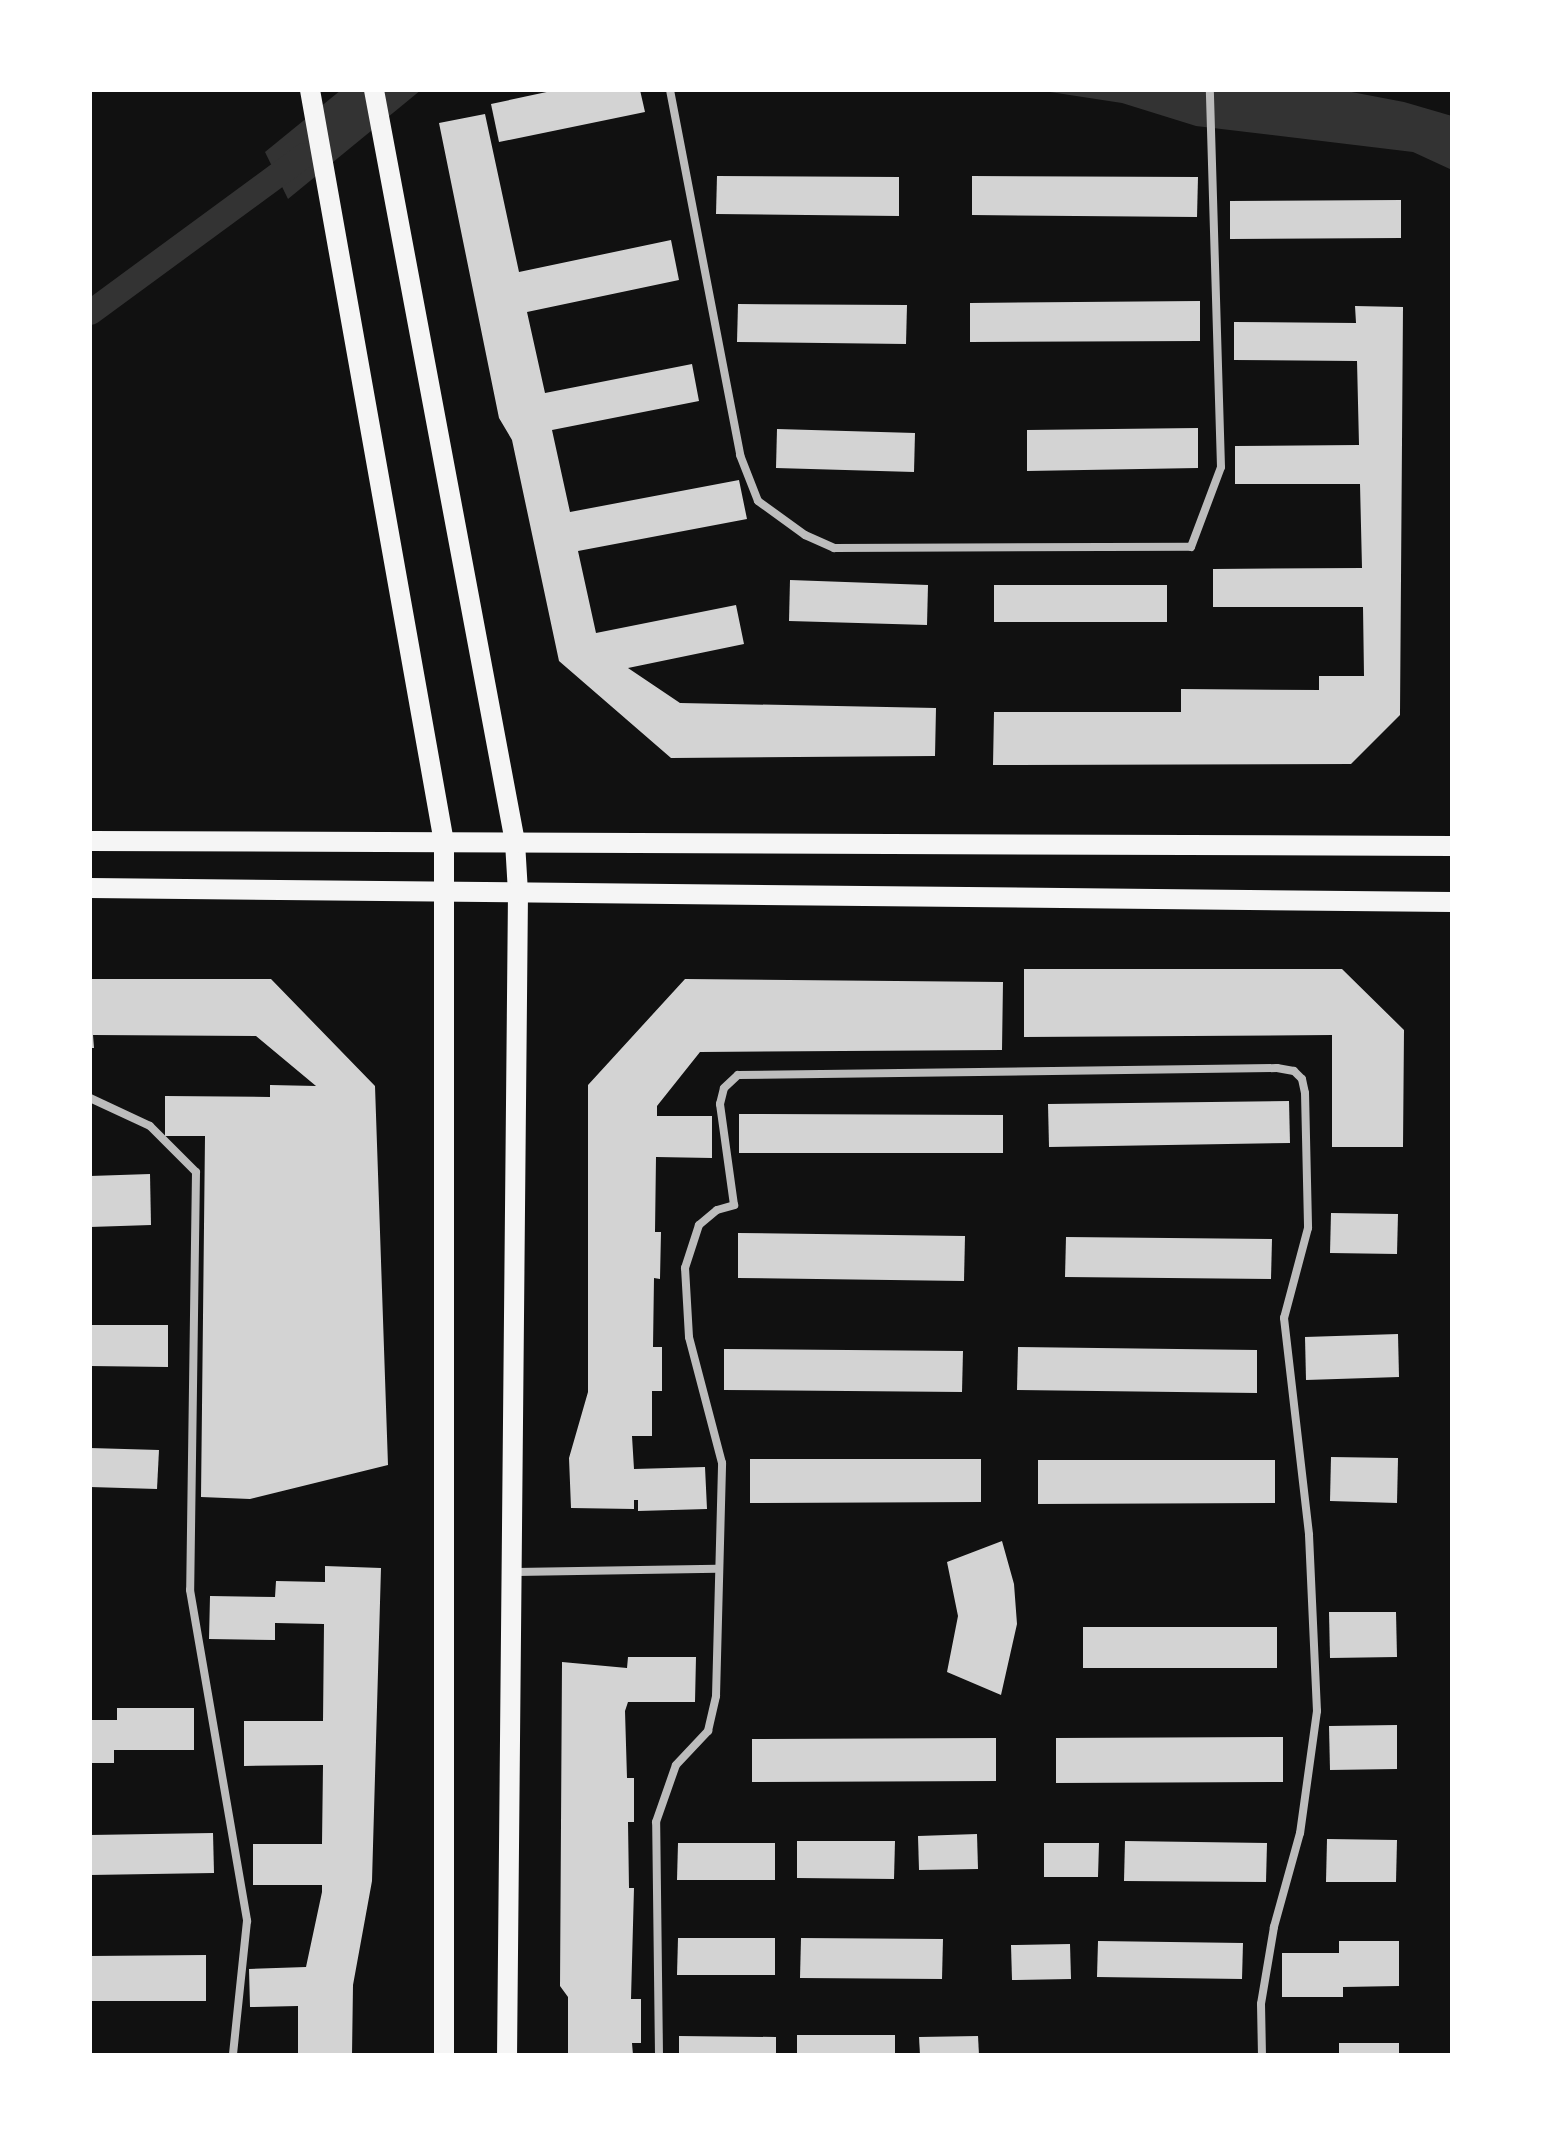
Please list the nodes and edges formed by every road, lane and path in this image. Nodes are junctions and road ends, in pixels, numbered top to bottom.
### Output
1 (310, 90) edge
2 (374, 90) edge
3 (670, 90) edge
4 (1210, 90) edge
5 (90, 840) edge
6 (444, 842) junction
7 (515, 842) junction
8 (1452, 846) edge
9 (90, 888) edge
10 (444, 892) junction
11 (518, 892) junction
12 (1452, 902) edge
13 (90, 1098) edge
14 (717, 1568) junction
15 (512, 1572) junction
16 (234, 2055) edge
17 (444, 2055) edge
18 (507, 2055) edge
19 (659, 2055) edge
20 (1262, 2055) edge

1 - 6 main road
2 - 7 main road
3 - 4 lane
5 - 6 main road
6 - 7 main road
6 - 10 main road
7 - 8 main road
7 - 11 main road
9 - 10 main road
10 - 11 main road
10 - 17 main road
11 - 12 main road
11 - 15 main road
13 - 16 lane
14 - 15 lane
14 - 19 lane
14 - 20 lane
15 - 18 main road

